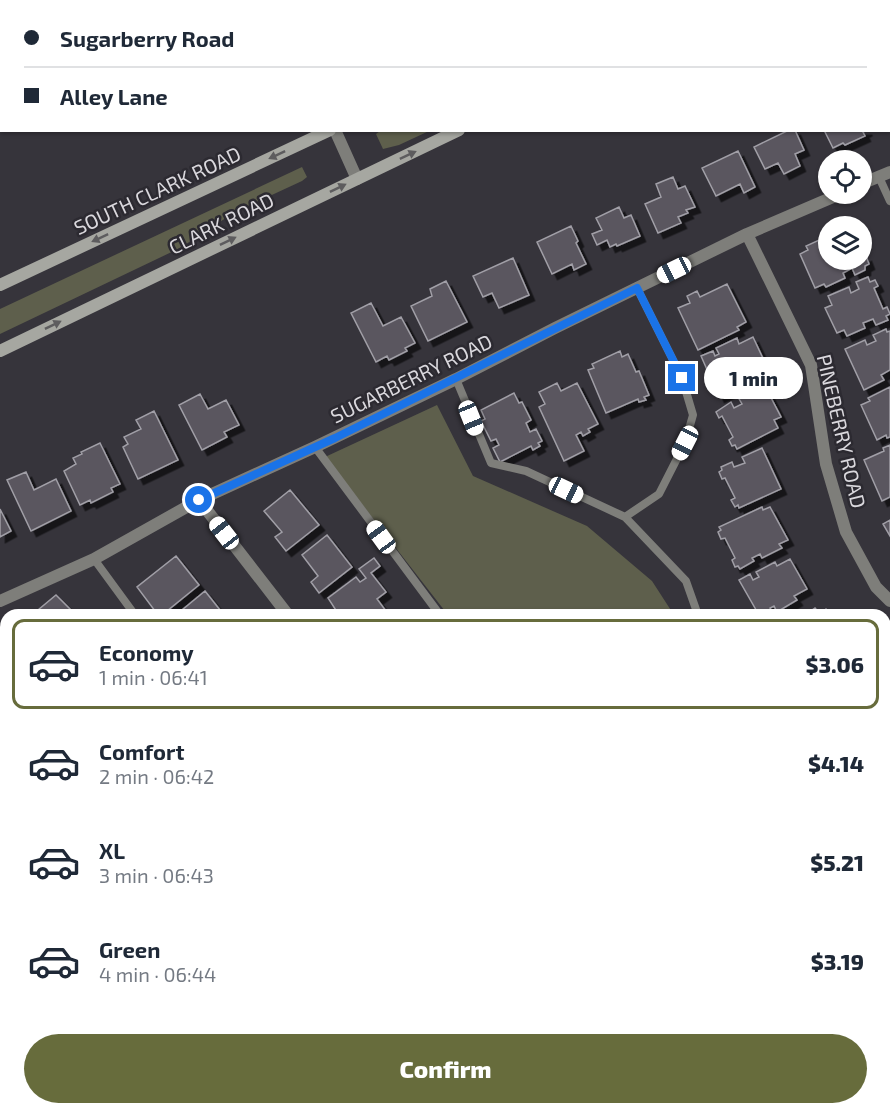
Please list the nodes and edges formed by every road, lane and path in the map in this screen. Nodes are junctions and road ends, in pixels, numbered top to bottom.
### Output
1 (326, 132) edge
2 (336, 132) edge
3 (455, 132) edge
4 (885, 174) edge
5 (357, 179) junction
6 (890, 201) edge
7 (818, 203) edge
8 (747, 234) junction
9 (0, 285) edge
10 (637, 288) junction
11 (0, 351) edge
12 (456, 379) junction
13 (315, 447) junction
14 (199, 500) junction
15 (625, 517) junction
16 (94, 559) junction
17 (0, 601) edge
18 (890, 601) edge
19 (131, 609) edge
20 (283, 609) edge
21 (436, 609) edge
22 (696, 609) edge

1 -> 9 main road, SOUTH CLARK ROAD
2 - 5 street
5 -> 3 main road, CLARK ROAD
4 - 6 lane
11 -> 5 main road, CLARK ROAD
7 - 8 street, SUGARBERRY ROAD
8 - 10 street, SUGARBERRY ROAD
8 - 18 street, PINEBERRY ROAD
10 - 12 street, SUGARBERRY ROAD
10 - 15 lane
12 - 13 street, SUGARBERRY ROAD
12 - 15 lane
13 - 14 street, SUGARBERRY ROAD
13 - 21 lane
14 - 16 street, SUGARBERRY ROAD
14 - 20 street
15 - 22 lane
16 - 17 street, SUGARBERRY ROAD
16 - 19 lane

